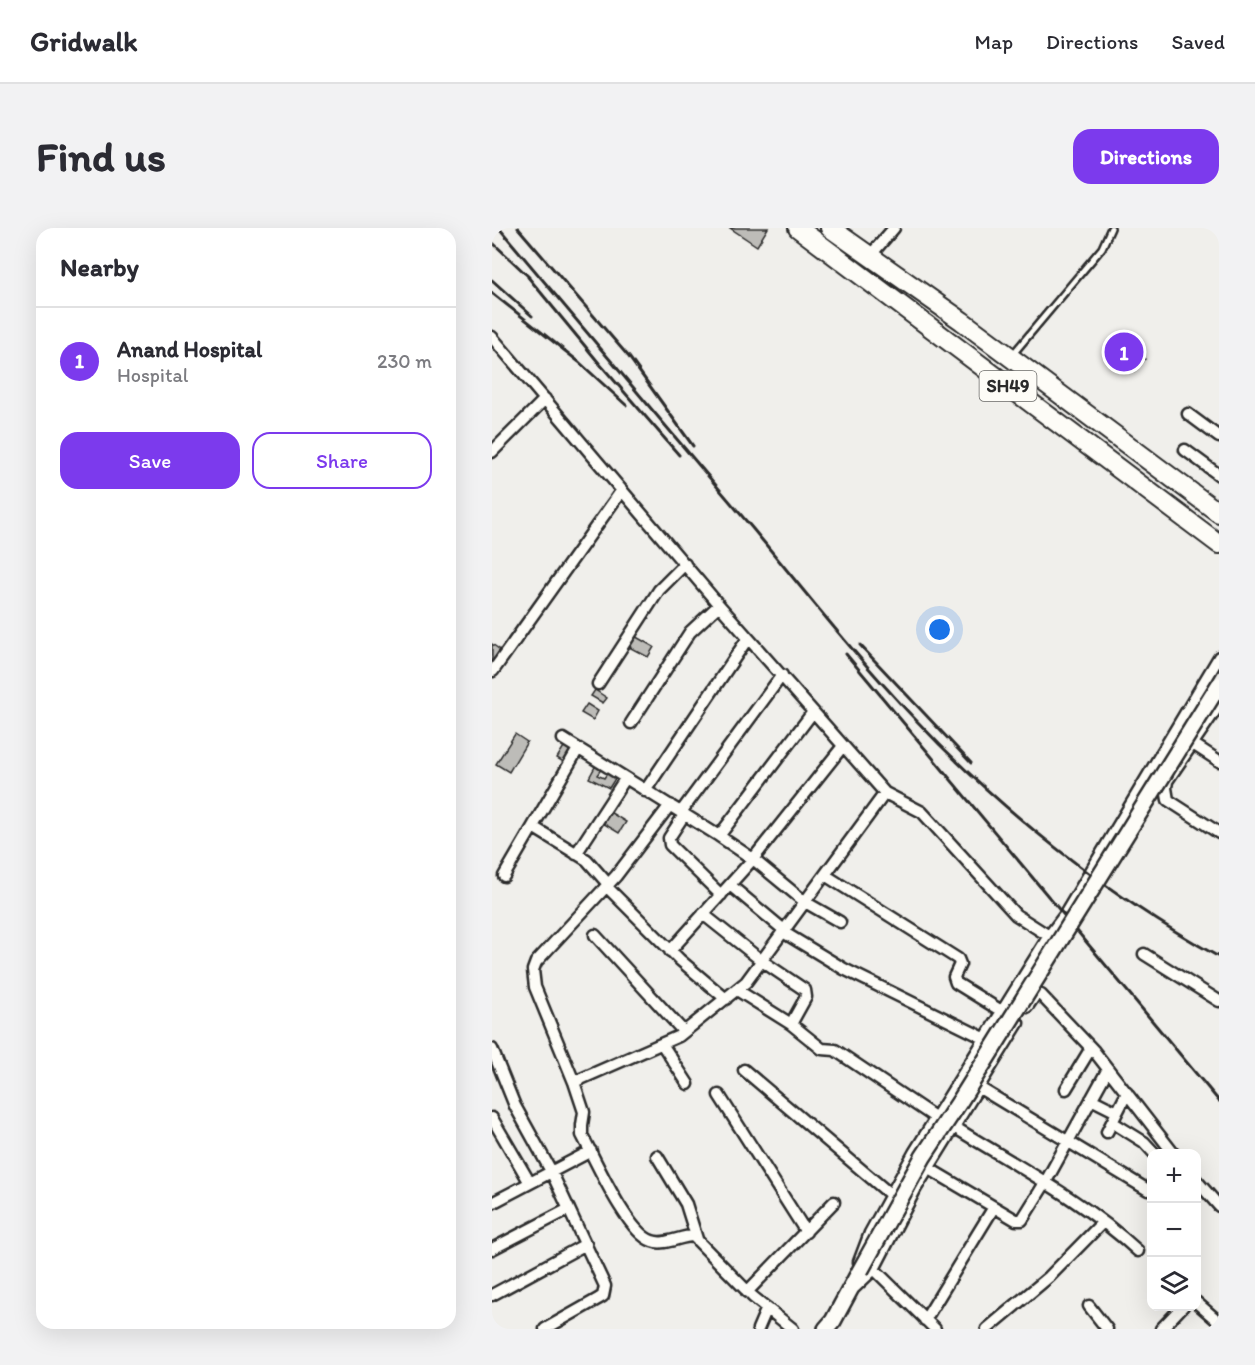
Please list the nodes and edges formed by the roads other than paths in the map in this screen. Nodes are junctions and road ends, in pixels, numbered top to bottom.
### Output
1 (798, 228) edge
2 (830, 228) edge
3 (894, 228) edge
4 (1111, 228) edge
5 (852, 237) edge
6 (869, 257) junction
7 (895, 276) junction
8 (881, 290) junction
9 (901, 294) junction
10 (492, 337) edge
11 (1010, 358) junction
12 (545, 399) junction
13 (1188, 414) dead end
14 (1219, 437) edge
15 (1185, 450) dead end
16 (492, 452) edge
17 (1219, 475) edge
18 (622, 490) junction
19 (1219, 513) edge
20 (1219, 528) edge
21 (1219, 544) edge
22 (685, 564) junction
23 (719, 605) junction
24 (748, 638) junction
25 (1219, 657) edge
26 (493, 671) edge
27 (782, 675) junction
28 (598, 684) dead end
29 (1219, 685) edge
30 (1219, 706) edge
31 (813, 712) junction
32 (631, 723) dead end
33 (563, 739) dead end
34 (1193, 744) junction
35 (843, 746) junction
36 (578, 749) junction
37 (1219, 761) edge
38 (625, 779) junction
39 (645, 791) junction
40 (885, 793) junction
41 (670, 806) junction
42 (682, 813) junction
43 (533, 827) junction
44 (1219, 833) edge
45 (719, 836) junction
46 (576, 854) junction
47 (753, 859) junction
48 (825, 875) junction
49 (504, 876) dead end
50 (607, 885) junction
51 (730, 885) junction
52 (721, 895) junction
53 (805, 902) junction
54 (703, 914) junction
55 (840, 922) dead end
56 (784, 931) junction
57 (596, 935) dead end
58 (1049, 936) junction
59 (670, 951) junction
60 (1144, 954) dead end
61 (762, 961) junction
62 (737, 990) junction
63 (726, 999) junction
64 (1219, 1001) edge
65 (1003, 1012) junction
66 (791, 1024) junction
67 (684, 1032) junction
68 (986, 1040) junction
69 (662, 1044) junction
70 (1091, 1048) junction
71 (492, 1049) edge
72 (1108, 1069) junction
73 (744, 1070) dead end
74 (574, 1082) junction
75 (688, 1084) dead end
76 (978, 1088) junction
77 (1066, 1089) dead end
78 (1127, 1093) junction
79 (719, 1095) dead end
80 (1091, 1099) junction
81 (936, 1118) junction
82 (492, 1119) edge
83 (1112, 1122) junction
84 (954, 1127) junction
85 (1067, 1141) junction
86 (1150, 1149) edge
87 (1170, 1149) edge
88 (591, 1151) junction
89 (657, 1156) dead end
90 (557, 1168) junction
91 (928, 1168) junction
92 (530, 1183) junction
93 (1045, 1183) junction
94 (1201, 1185) edge
95 (492, 1189) edge
96 (1147, 1189) edge
97 (891, 1195) junction
98 (495, 1201) edge
99 (834, 1202) dead end
100 (1219, 1206) edge
101 (994, 1208) junction
102 (569, 1209) junction
103 (1103, 1222) junction
104 (806, 1232) junction
105 (697, 1239) junction
106 (586, 1244) junction
107 (492, 1249) edge
108 (1138, 1251) dead end
109 (867, 1270) junction
110 (747, 1292) junction
111 (492, 1295) edge
112 (844, 1298) junction
113 (1089, 1306) dead end
114 (1201, 1306) edge
115 (767, 1308) junction
116 (1178, 1311) edge
117 (925, 1320) junction
118 (1219, 1322) edge
119 (830, 1326) edge
120 (545, 1329) edge
121 (758, 1329) edge
122 (793, 1329) edge
123 (935, 1329) edge
124 (987, 1329) edge
125 (1107, 1329) edge
126 (1161, 1329) edge

1 - 8 main road, SH49
2 - 5 main road, SH49
3 - 6 street
4 - 11 lane
5 - 6 main road, SH49
6 - 7 main road, SH49
7 - 9 main road
7 - 11 main road, SH49
8 - 9 main road
8 - 21 main road, SH49
9 - 20 main road, SH49
10 - 12 street
11 - 19 main road, SH49
12 - 16 street
12 - 18 street
13 - 14 street
15 - 17 street
18 - 22 street
18 - 26 street
22 - 23 street
22 - 28 street
23 - 24 street
23 - 32 street
24 - 27 street
24 - 39 street
25 - 58 street
27 - 31 street
27 - 42 street
29 - 109 main road, bridge
30 - 34 street
31 - 35 street
31 - 45 street
33 - 36 street
34 - 37 street
34 - 44 street
35 - 40 street
35 - 47 street
36 - 38 street
36 - 43 street
38 - 39 street
38 - 46 street
39 - 41 street
40 - 48 street
40 - 58 street
41 - 42 street
41 - 50 street
42 - 45 street
42 - 52 street
43 - 46 street
43 - 49 street
45 - 47 street
46 - 50 street
47 - 51 street
47 - 53 street
48 - 53 street
48 - 65 street
50 - 59 street
50 - 74 street
51 - 52 street
51 - 56 street
52 - 54 street
53 - 55 street
53 - 56 street
54 - 59 street
54 - 61 street
56 - 61 street
56 - 68 street
57 - 67 street
58 - 65 street
59 - 63 street
60 - 64 street
61 - 62 street
61 - 66 street
62 - 63 street
62 - 66 street
63 - 67 street
65 - 68 street
66 - 81 street
67 - 69 street
68 - 81 street
69 - 74 street
69 - 75 street
70 - 72 street
70 - 76 street
70 - 77 street
71 - 90 street
72 - 78 street
72 - 80 street
73 - 97 street
74 - 88 street
76 - 84 street
76 - 85 street
78 - 83 street
78 - 87 street
79 - 104 street
80 - 83 street
80 - 85 street
81 - 97 street
82 - 92 street
83 - 86 street
84 - 91 street
84 - 93 street
85 - 93 street
85 - 96 street
88 - 90 street
88 - 105 street
89 - 105 street
90 - 92 street
90 - 102 street
91 - 101 street
91 - 109 street
92 - 98 street
93 - 101 street
93 - 103 street
94 - 100 street
95 - 98 street
97 - 112 street
99 - 104 street
101 - 117 street
102 - 106 street
102 - 107 street
103 - 108 street
103 - 124 street
104 - 110 street
105 - 110 street
106 - 111 street
106 - 120 street
109 - 112 main road
109 - 117 street
110 - 115 street
112 - 119 main road
113 - 125 street
114 - 118 street
115 - 121 street
115 - 122 street
116 - 126 street
117 - 123 street

